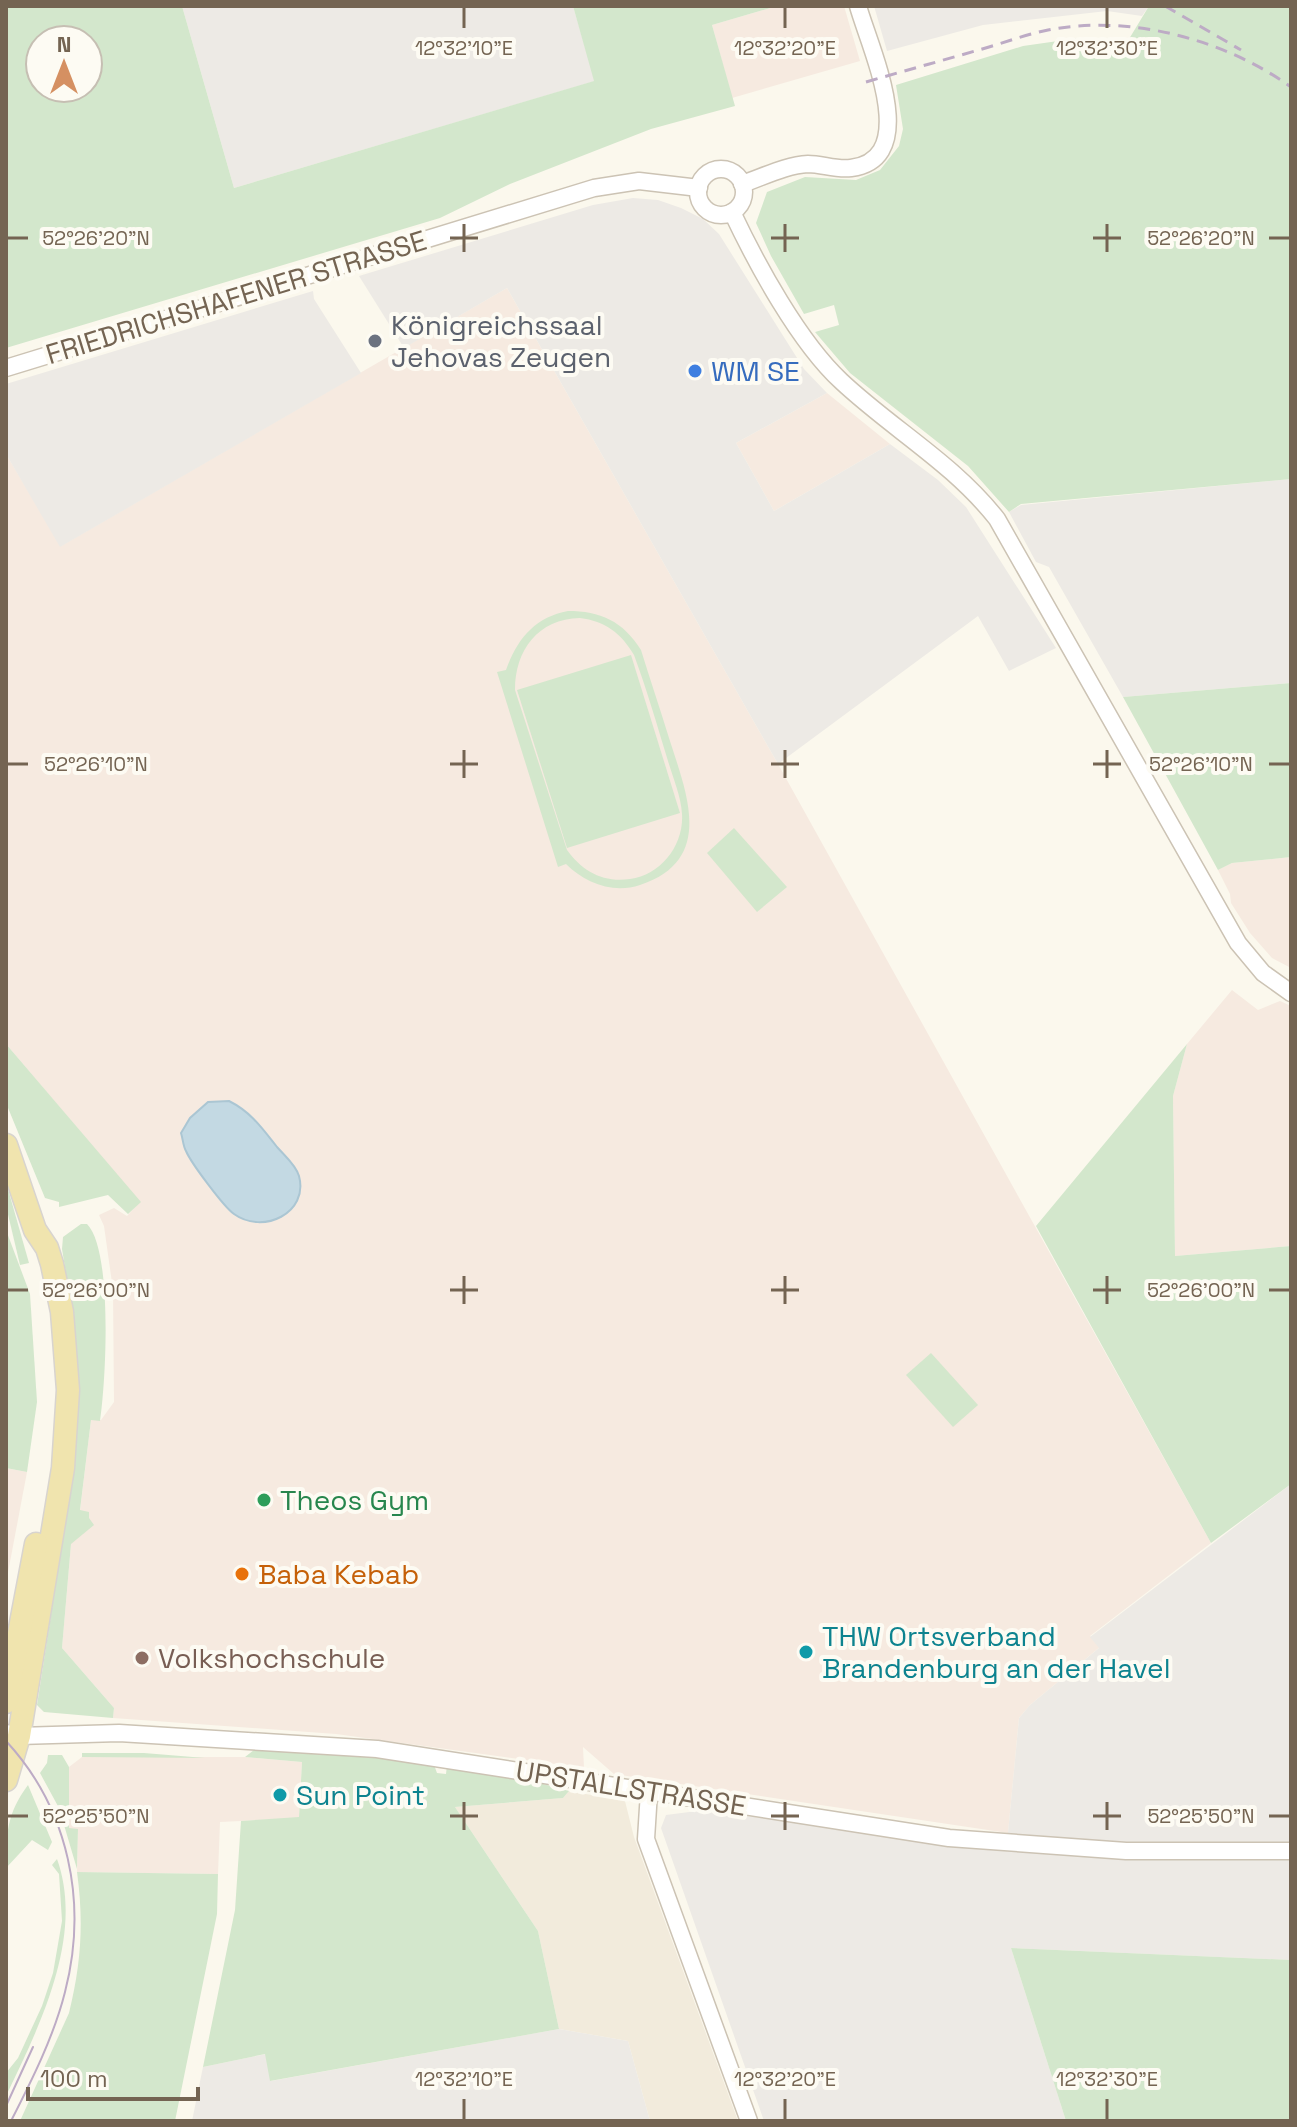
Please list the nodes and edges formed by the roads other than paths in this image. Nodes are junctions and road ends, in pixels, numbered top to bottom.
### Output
1 (858, 6) edge
2 (742, 184) junction
3 (699, 188) junction
4 (732, 212) junction
5 (6, 368) edge
6 (1291, 993) edge
7 (6, 1145) edge
8 (35, 1230) junction
9 (6, 1702) edge
10 (10, 1737) edge
11 (6, 1780) edge
12 (649, 1792) junction
13 (1291, 1851) edge
14 (749, 2121) edge

1 - 2 street
2 - 3 street
2 - 4 street
3 - 4 street
3 - 5 street, FRIEDRICHSHAFENER STRASSE
4 - 6 street
7 - 8 main road
8 - 9 main road
8 - 10 main road
10 - 11 main road
10 - 12 street, UPSTALLSTRASSE
12 - 13 street, UPSTALLSTRASSE
12 - 14 street

